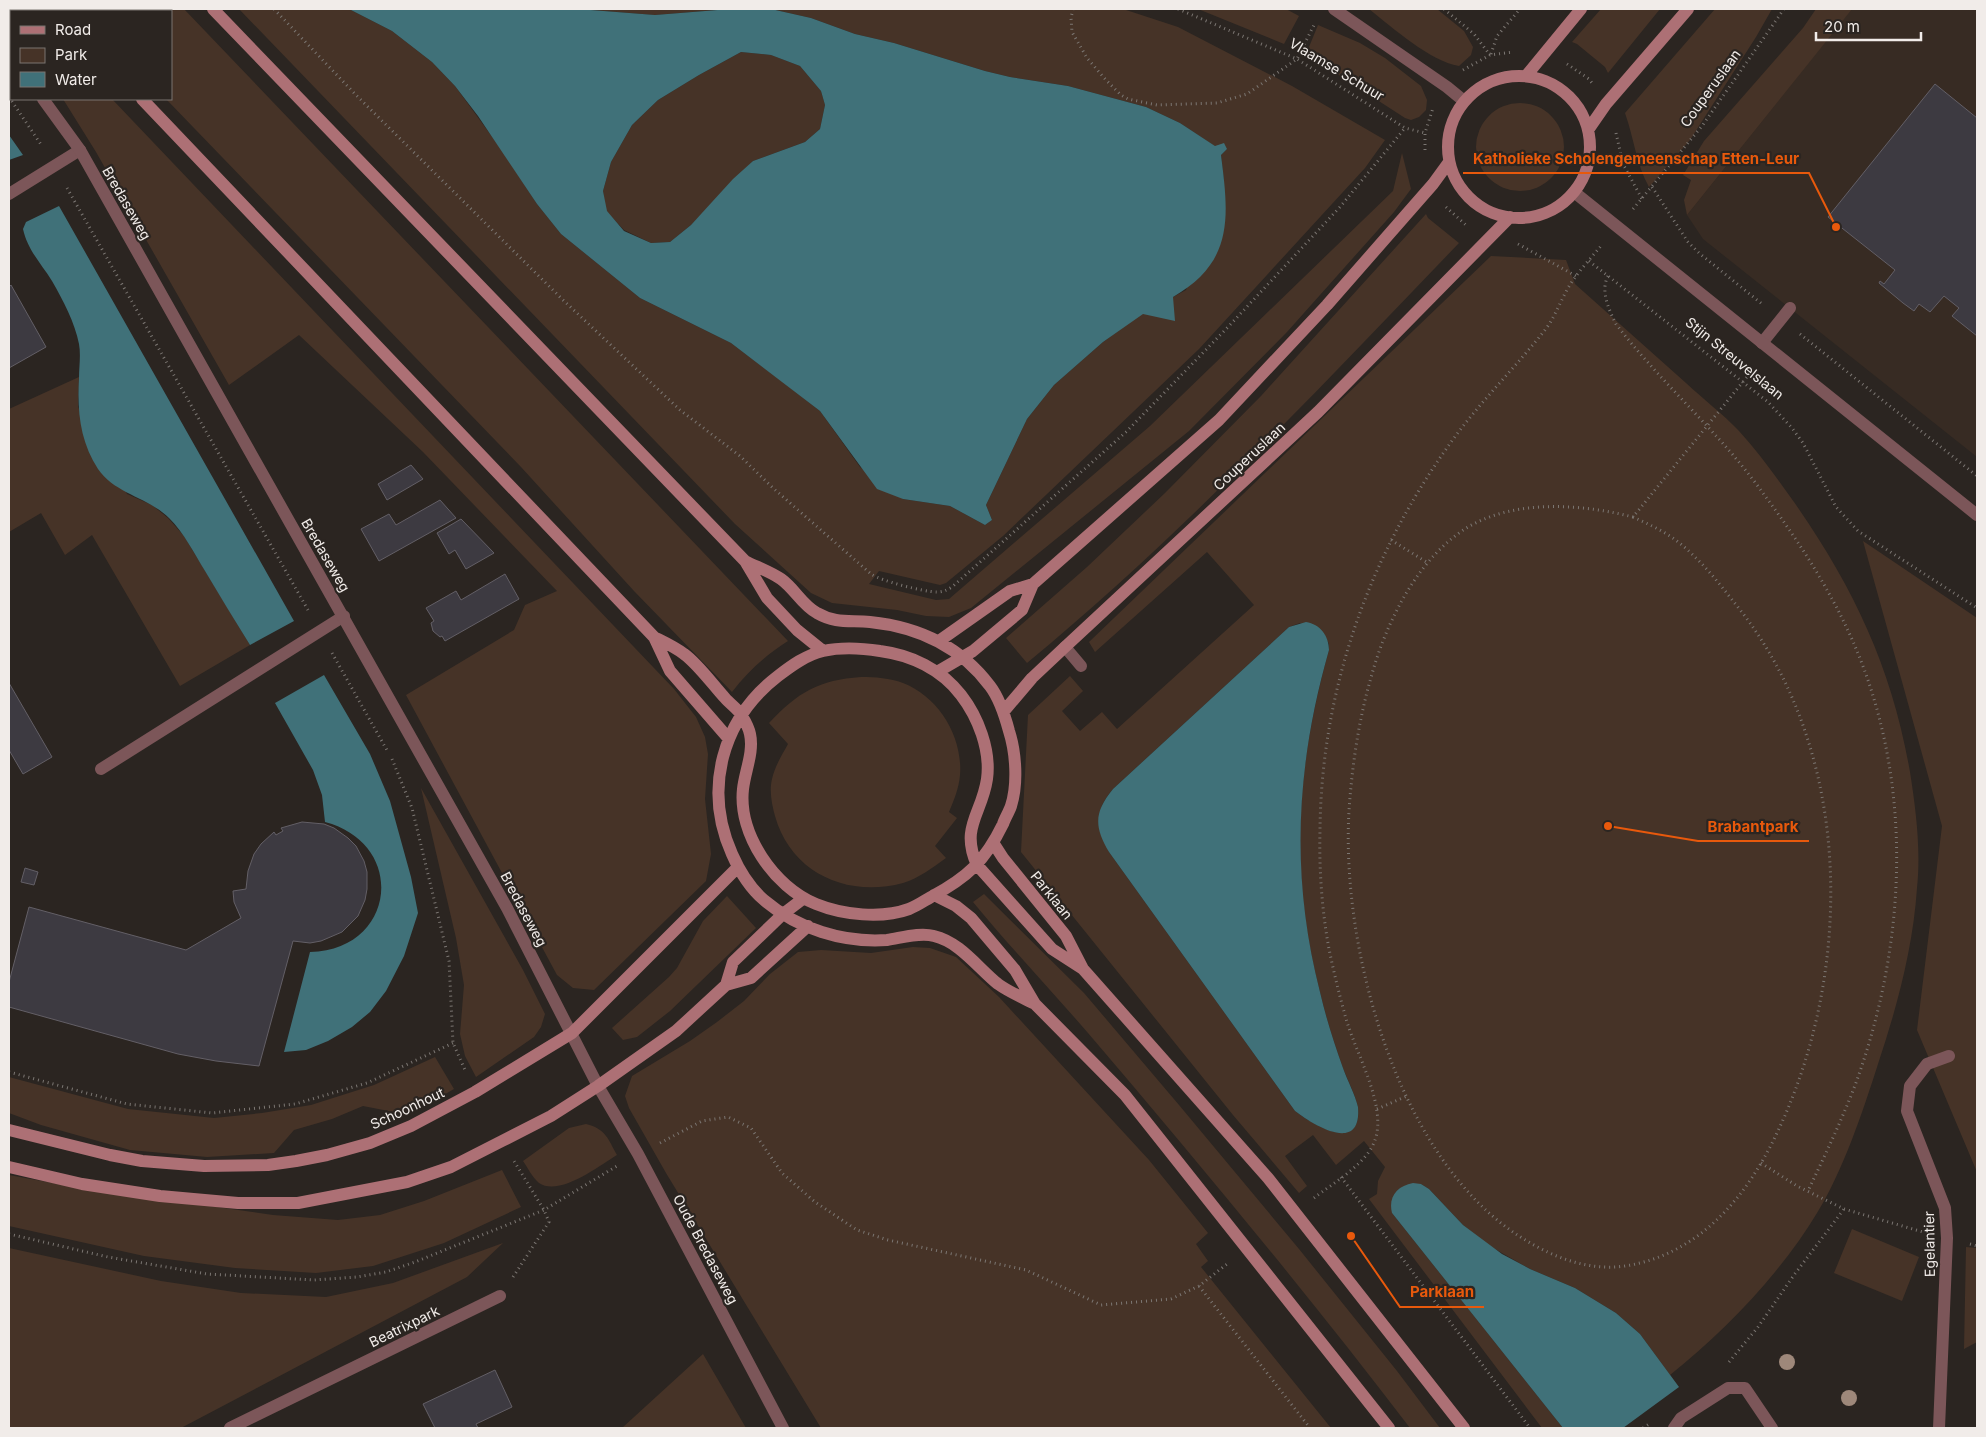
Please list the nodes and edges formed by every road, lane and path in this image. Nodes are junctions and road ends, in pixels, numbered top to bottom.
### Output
1 (213, 9) edge
2 (274, 9) edge
3 (1073, 9) edge
4 (1178, 9) edge
5 (1334, 9) edge
6 (1444, 9) edge
7 (1520, 9) edge
8 (1581, 9) edge
9 (1688, 9) edge
10 (1784, 9) edge
11 (1317, 17) dead end
12 (1297, 59) junction
13 (1526, 76) junction
14 (11, 100) edge
15 (44, 100) edge
16 (143, 100) edge
17 (1464, 101) junction
18 (1405, 128) junction
19 (1588, 130) junction
20 (1425, 133) dead end
21 (80, 150) junction
22 (1450, 162) junction
23 (55, 166) junction
24 (1652, 187) junction
25 (1574, 192) junction
26 (9, 194) edge
27 (1510, 217) junction
28 (1617, 227) junction
29 (1589, 261) junction
30 (1608, 276) junction
31 (1790, 308) dead end
32 (1781, 319) junction
33 (1762, 343) junction
34 (1743, 383) junction
35 (1707, 426) junction
36 (1977, 476) edge
37 (1977, 515) edge
38 (1633, 517) junction
39 (1391, 540) junction
40 (745, 561) junction
41 (1428, 563) junction
42 (1033, 584) junction
43 (1977, 608) edge
44 (344, 616) junction
45 (320, 631) junction
46 (654, 637) junction
47 (939, 642) junction
48 (1064, 647) junction
49 (823, 651) junction
50 (964, 658) junction
51 (1081, 666) dead end
52 (937, 672) junction
53 (1004, 711) junction
54 (741, 715) junction
55 (729, 739) junction
56 (101, 769) dead end
57 (994, 844) junction
58 (976, 865) junction
59 (738, 867) junction
60 (934, 895) junction
61 (804, 898) junction
62 (783, 914) junction
63 (808, 926) junction
64 (1082, 969) junction
65 (726, 985) junction
66 (1035, 1004) junction
67 (572, 1033) junction
68 (1949, 1056) dead end
69 (9, 1072) edge
70 (598, 1086) junction
71 (1407, 1096) junction
72 (1378, 1109) junction
73 (9, 1130) edge
74 (638, 1154) junction
75 (1762, 1163) junction
76 (9, 1167) edge
77 (1341, 1177) junction
78 (1808, 1191) junction
79 (1844, 1209) junction
80 (544, 1210) junction
81 (1296, 1212) junction
82 (9, 1234) edge
83 (1947, 1238) junction
84 (1248, 1249) junction
85 (1199, 1286) junction
86 (500, 1296) joint
87 (1729, 1363) dead end
88 (1651, 1422) dead end
89 (230, 1428) edge
90 (783, 1428) edge
91 (1310, 1428) edge
92 (1389, 1428) edge
93 (1464, 1428) edge
94 (1530, 1428) edge
95 (1644, 1428) edge
96 (1674, 1428) edge
97 (1772, 1428) edge
98 (1938, 1428) edge

1 - 40 main road
2 - 18 path
3 - 12 path
4 - 12 path, Vlaamse Schuur
5 - 17 street
6 - 7 path
8 - 13 main road
9 - 19 main road
10 - 24 path, Couperuslaan
11 - 12 path
12 - 18 path, Vlaamse Schuur
13 - 17 main road
13 - 19 main road
14 - 23 path
15 - 21 street, Bredaseweg
16 - 46 main road
17 - 22 main road
18 - 20 path, Vlaamse Schuur
19 - 25 main road
21 - 23 street
21 - 44 street, Bredaseweg
22 - 27 main road
22 - 42 main road
23 - 26 street
23 - 45 path
24 - 28 path, Couperuslaan
24 - 32 path
25 - 27 main road
25 - 28 street, Stijn Streuvelslaan
27 - 48 main road, Couperuslaan
28 - 29 path, Couperuslaan
28 - 33 street, Stijn Streuvelslaan
29 - 30 path, Stijn Streuvelslaan
29 - 39 path, Couperuslaan
30 - 34 path, Stijn Streuvelslaan
30 - 35 path
31 - 32 street
32 - 33 street
32 - 36 path
33 - 37 street, Stijn Streuvelslaan
34 - 35 path
34 - 43 path, Stijn Streuvelslaan
35 - 38 path
35 - 78 path
38 - 41 path
38 - 75 path
39 - 41 path
39 - 72 path, Couperuslaan
40 - 47 main road
40 - 49 main road
41 - 71 path
42 - 47 main road
42 - 50 main road
44 - 45 street
44 - 67 street, Bredaseweg
45 - 56 street
45 - 69 path
46 - 54 main road
46 - 55 main road
47 - 50 main road
48 - 51 street
48 - 53 main road, Couperuslaan
49 - 52 main road
49 - 54 main road
50 - 52 main road
50 - 53 main road
52 - 58 main road
53 - 57 main road
54 - 55 main road
54 - 61 main road
55 - 59 main road
57 - 58 main road
57 - 64 main road, Parklaan
58 - 60 main road
58 - 64 main road, Parklaan
59 - 62 main road
59 - 67 main road, Schoonhout
60 - 61 main road
60 - 66 main road
61 - 62 main road
62 - 63 main road
62 - 65 main road
63 - 65 main road
63 - 66 main road
64 - 81 main road, Parklaan
65 - 70 main road
66 - 84 main road
67 - 70 street, Bredaseweg
67 - 73 main road, Schoonhout
68 - 83 street, Egelantier
70 - 74 street, Oude Bredaseweg
70 - 76 main road
71 - 72 path
71 - 75 path
72 - 77 path
74 - 80 path
74 - 85 path
74 - 90 street, Oude Bredaseweg
75 - 78 path
77 - 81 path
77 - 94 path
78 - 79 path
79 - 83 path
79 - 87 path
80 - 82 path
80 - 86 path
81 - 93 main road, Parklaan
83 - 98 street, Egelantier
84 - 85 path
84 - 92 main road
85 - 91 path
86 - 89 street, Beatrixpark
88 - 95 path
96 - 97 street

